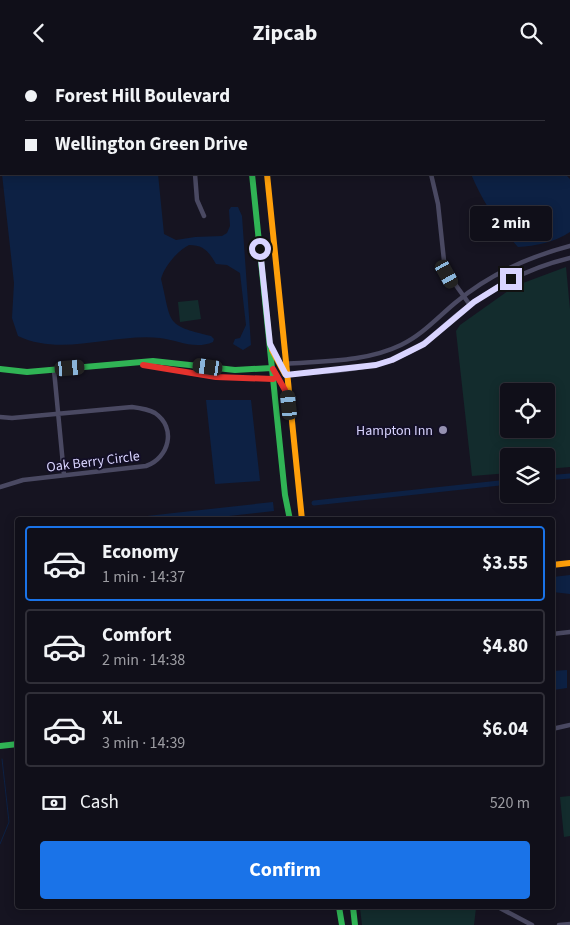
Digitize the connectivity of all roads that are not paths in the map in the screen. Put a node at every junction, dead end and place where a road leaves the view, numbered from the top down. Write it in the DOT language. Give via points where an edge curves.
graph roads {
  1 [pos="195,175"];
  2 [pos="252,175"];
  3 [pos="267,175"];
  4 [pos="430,175"];
  5 [pos="204,216"];
  6 [pos="570,247"];
  7 [pos="570,257"];
  8 [pos="463,297"];
  9 [pos="470,305"];
  10 [pos="426,328"];
  11 [pos="433,336"];
  12 [pos="270,344"];
  13 [pos="137,363"];
  14 [pos="285,364"];
  15 [pos="272,368"];
  16 [pos="0,369"];
  17 [pos="54,369"];
  18 [pos="286,375"];
  19 [pos="273,379"];
  20 [pos="289,405"];
  21 [pos="59,414"];
  22 [pos="0,417"];
  23 [pos="64,475"];
  24 [pos="0,487"];
  25 [pos="290,517"];
  26 [pos="302,517"];
  27 [pos="570,563"];
  28 [pos="555,565"];
  29 [pos="570,633"];
  30 [pos="555,634"];
  31 [pos="570,725"];
  32 [pos="555,728"];
  33 [pos="15,744"];
  34 [pos="0,746"];
  35 [pos="340,909"];
  36 [pos="353,909"];
  37 [pos="502,909"];
  38 [pos="570,924"];
  39 [pos="342,925"];
  40 [pos="355,925"];
  41 [pos="532,925"];
  42 [pos="559,925"];
  1 -- 5 [label="street" via="197,200"];
  2 -- 12 [label="main road"];
  3 -- 14 [label="main road"];
  4 -- 8 [label="street" via="438,204 445,270"];
  6 -- 8 [label="street" via="520,263"];
  7 -- 9 [label="street" via="527,272"];
  8 -- 9 [label="street"];
  8 -- 10 [label="street"];
  9 -- 11 [label="street"];
  10 -- 11 [label="street"];
  10 -- 14 [label="street" via="400,346 371,356"];
  11 -- 18 [label="street" via="409,352 376,365"];
  12 -- 15 [label="main road"];
  12 -- 18 [label="main road"];
  13 -- 15 [label="main road" via="153,361 236,370"];
  13 -- 17 [label="main road"];
  13 -- 19 [label="main road" via="216,377"];
  14 -- 18 [label="main road"];
  15 -- 19 [label="main road"];
  15 -- 20 [label="main road" via="281,380"];
  16 -- 17 [label="main road"];
  17 -- 21 [label="street"];
  18 -- 20 [label="main road"];
  19 -- 25 [label="main road"];
  20 -- 26 [label="main road"];
  21 -- 22 [label="street, Oak Berry Circle"];
  21 -- 23 [label="street"];
  21 -- 23 [label="street, Oak Berry Circle" via="132,407 145,409 161,418 168,433 165,452 152,464"];
  23 -- 24 [label="street, Oak Berry Circle"];
  27 -- 28 [label="main road"];
  29 -- 30 [label="street"];
  31 -- 32 [label="street"];
  33 -- 34 [label="main road"];
  35 -- 39 [label="main road"];
  36 -- 40 [label="main road"];
  37 -- 41 [label="street"];
  38 -- 42 [label="street"];
}
